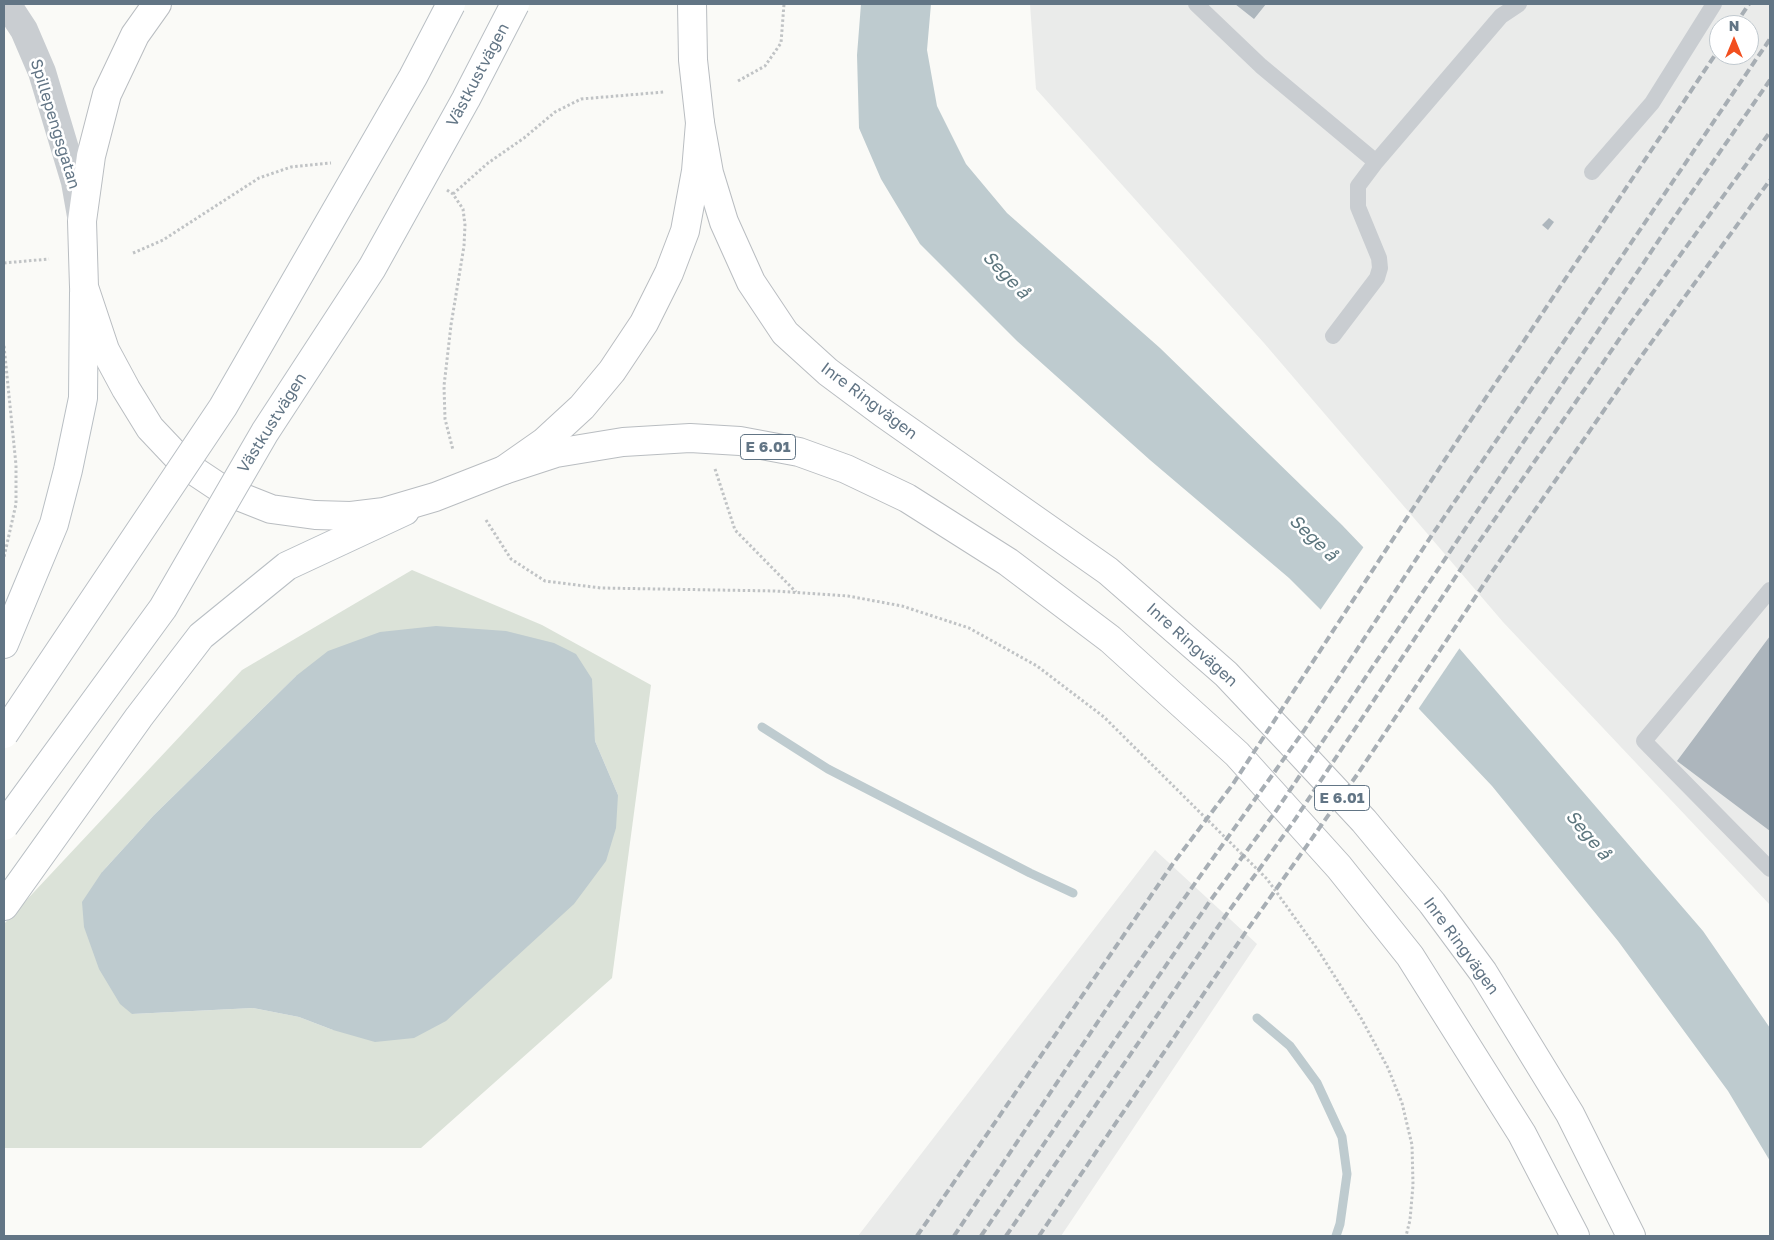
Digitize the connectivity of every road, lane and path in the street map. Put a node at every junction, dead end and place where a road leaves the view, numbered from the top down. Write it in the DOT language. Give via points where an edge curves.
graph roads {
  1 [pos="7,4"];
  2 [pos="157,4"];
  3 [pos="451,4"];
  4 [pos="515,4"];
  5 [pos="672,4"];
  6 [pos="692,4"];
  7 [pos="784,4"];
  8 [pos="1196,4"];
  9 [pos="1519,4"];
  10 [pos="1714,4"];
  11 [pos="693,60"];
  12 [pos="738,81"];
  13 [pos="664,92"];
  14 [pos="700,123"];
  15 [pos="1376,162"];
  16 [pos="334,163"];
  17 [pos="1592,172"];
  18 [pos="82,221"];
  19 [pos="133,253"];
  20 [pos="49,259"];
  21 [pos="4,263"];
  22 [pos="84,286"];
  23 [pos="1333,336"];
  24 [pos="4,346"];
  25 [pos="690,438"];
  26 [pos="453,450"];
  27 [pos="504,470"];
  28 [pos="435,497"];
  29 [pos="486,520"];
  30 [pos="4,557"];
  31 [pos="1770,590"];
  32 [pos="796,593"];
  33 [pos="4,644"];
  34 [pos="4,734"];
  35 [pos="4,826"];
  36 [pos="1770,869"];
  37 [pos="4,906"];
  38 [pos="1406,1236"];
  39 [pos="1576,1236"];
  40 [pos="1631,1236"];
  1 -- 18 [label="street, Spillepengsgatan" via="24,30 42,72 75,182"];
  2 -- 18 [label="main road" via="135,35 107,94 91,156"];
  3 -- 34 [label="main road, bridge" via="413,77 223,407"];
  4 -- 35 [label="main road, Västkustvägen, bridge" via="372,268 264,432 163,608"];
  5 -- 11 [label="main road"];
  6 -- 11 [label="main road"];
  7 -- 12 [label="path" via="781,43 765,66"];
  8 -- 15 [label="lane" via="1261,66"];
  9 -- 15 [label="lane" via="1501,16"];
  10 -- 17 [label="lane" via="1652,103"];
  11 -- 14 [label="main road"];
  13 -- 26 [label="path" via="581,99 555,112 453,194 463,209 465,225 444,386 444,419"];
  14 -- 27 [label="main road" via="696,171 685,231 644,323 612,372 582,407 544,442"];
  14 -- 40 [label="main road, Inre Ringvägen / E 6.01" via="709,173 724,222 751,282 785,333 828,372 867,401 1108,571 1226,674 1364,822 1432,903 1483,972 1570,1114"];
  15 -- 23 [label="lane" via="1358,186 1356,196 1380,268 1377,278"];
  16 -- 19 [label="path" via="290,167 259,178 163,240"];
  18 -- 22 [label="main road"];
  20 -- 21 [label="path"];
  22 -- 28 [label="main road" via="105,350 150,428 184,464 223,490 271,509 315,515 351,516 384,512"];
  22 -- 33 [label="main road" via="83,398 68,470 54,524"];
  24 -- 30 [label="path" via="16,465 16,504"];
  25 -- 27 [label="main road, E 6.01" via="623,442 556,453"];
  25 -- 32 [label="path" via="717,471 734,530"];
  25 -- 39 [label="main road, E 6.01" via="740,441 799,452 846,469 899,494 1008,562 1110,639 1237,754 1339,867 1410,956 1522,1134"];
  27 -- 28 [label="main road"];
  28 -- 37 [label="main road" via="287,566 201,636"];
  29 -- 32 [label="path" via="511,559 546,581 601,588"];
  31 -- 36 [label="lane" via="1644,741"];
  32 -- 38 [label="path" via="848,596 902,606 969,628 1038,666 1104,717 1268,879 1361,1018 1388,1068 1402,1103 1412,1145 1413,1185"];
}
